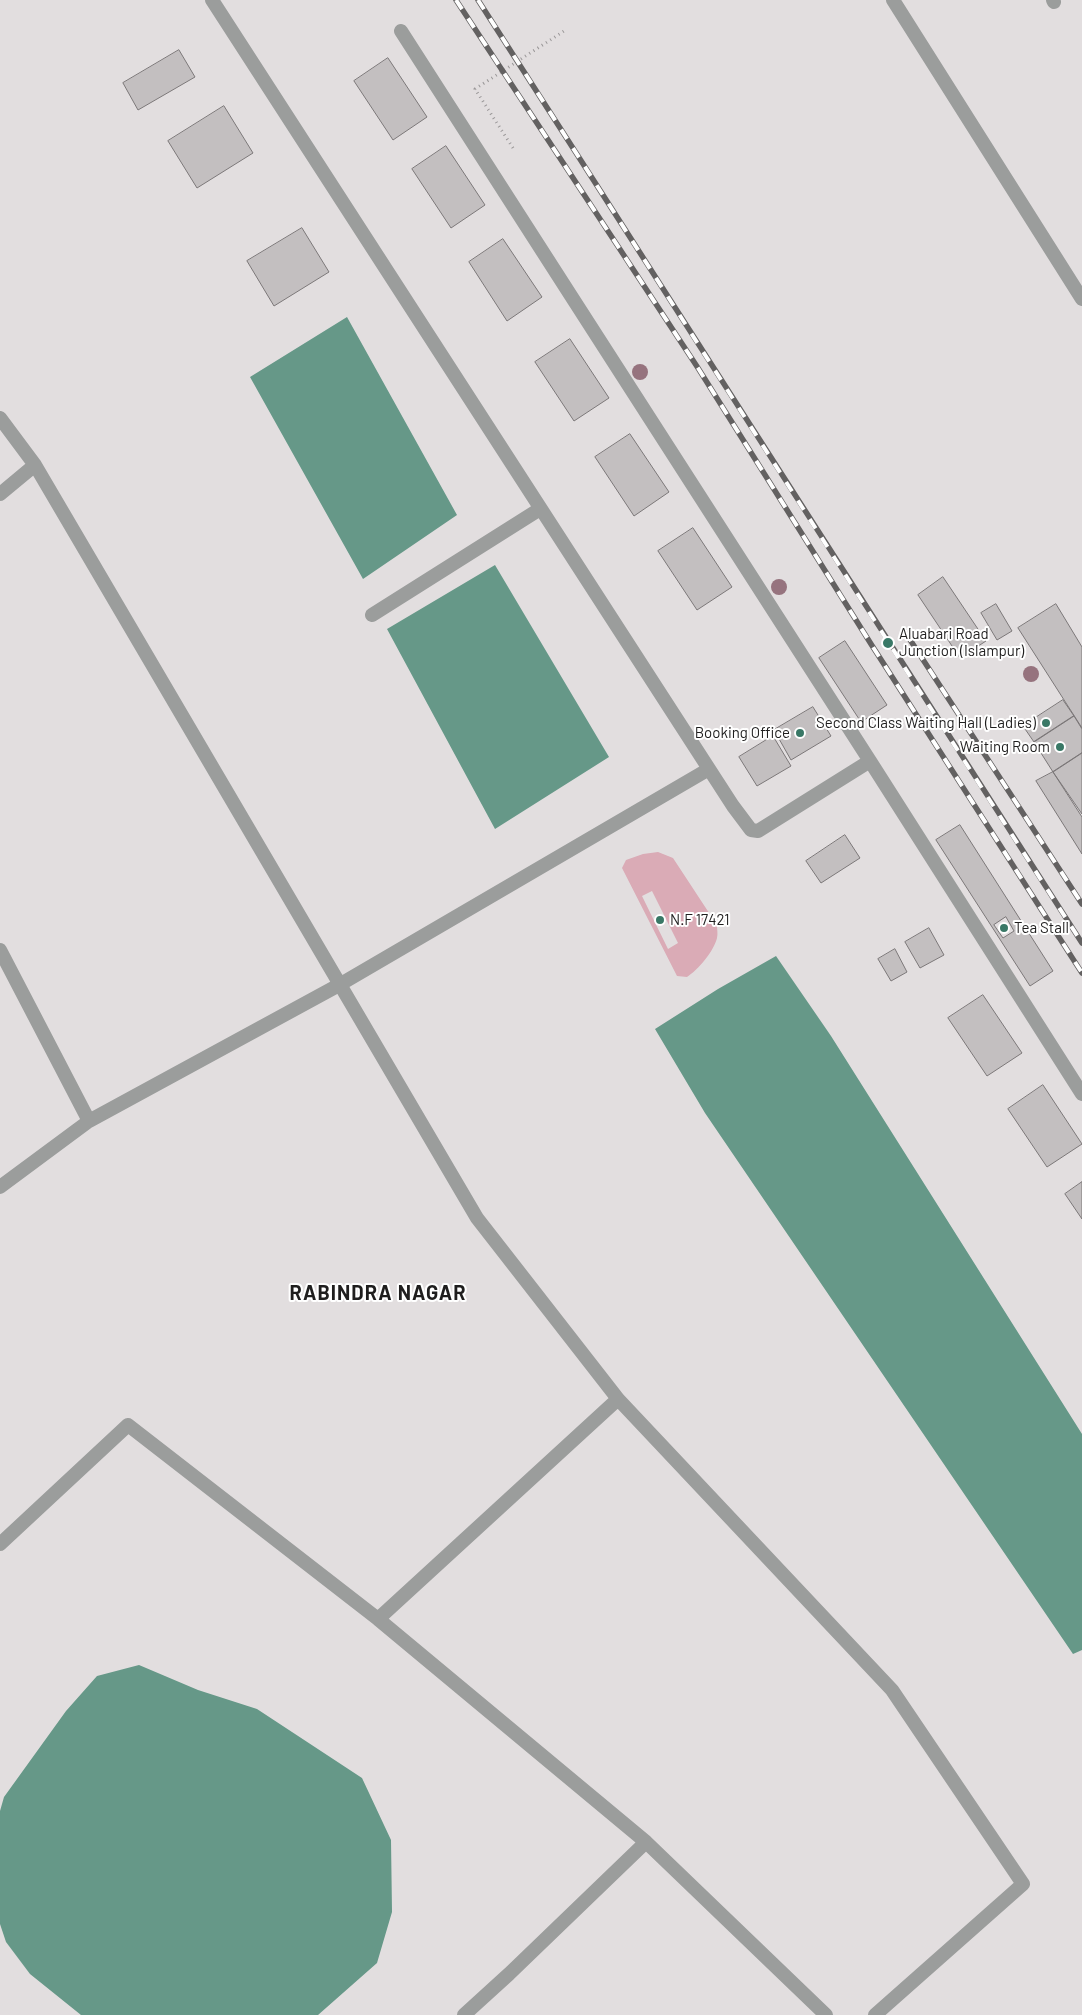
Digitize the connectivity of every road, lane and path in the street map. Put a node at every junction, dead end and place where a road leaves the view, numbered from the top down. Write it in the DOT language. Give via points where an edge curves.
graph roads {
  1 [pos="212,0"];
  2 [pos="893,0"];
  3 [pos="401,31"];
  4 [pos="566,34"];
  5 [pos="512,148"];
  6 [pos="1082,299"];
  7 [pos="0,418"];
  8 [pos="35,465"];
  9 [pos="0,494"];
  10 [pos="540,509"];
  11 [pos="372,615"];
  12 [pos="870,761"];
  13 [pos="709,769"];
  14 [pos="0,950"];
  15 [pos="339,985"];
  16 [pos="1082,1094"];
  17 [pos="89,1121"];
  18 [pos="0,1188"];
  19 [pos="618,1399"];
  20 [pos="0,1544"];
  21 [pos="378,1620"];
  22 [pos="646,1842"];
  23 [pos="464,2015"];
  24 [pos="826,2015"];
  25 [pos="874,2015"];
  1 -- 10 [label="street"];
  2 -- 6 [label="street"];
  3 -- 12 [label="street"];
  4 -- 5 [label="path" via="564,31 475,89"];
  7 -- 8 [label="street"];
  8 -- 9 [label="street"];
  8 -- 15 [label="street"];
  10 -- 11 [label="street"];
  10 -- 13 [label="street"];
  12 -- 13 [label="street" via="758,831 747,826"];
  12 -- 16 [label="street"];
  13 -- 15 [label="street"];
  14 -- 17 [label="street"];
  15 -- 17 [label="street"];
  15 -- 19 [label="street" via="477,1218"];
  17 -- 18 [label="street"];
  19 -- 21 [label="street"];
  19 -- 25 [label="street" via="892,1690 1024,1884"];
  20 -- 21 [label="street" via="128,1425"];
  21 -- 22 [label="street"];
  22 -- 23 [label="street"];
  22 -- 24 [label="street"];
}
